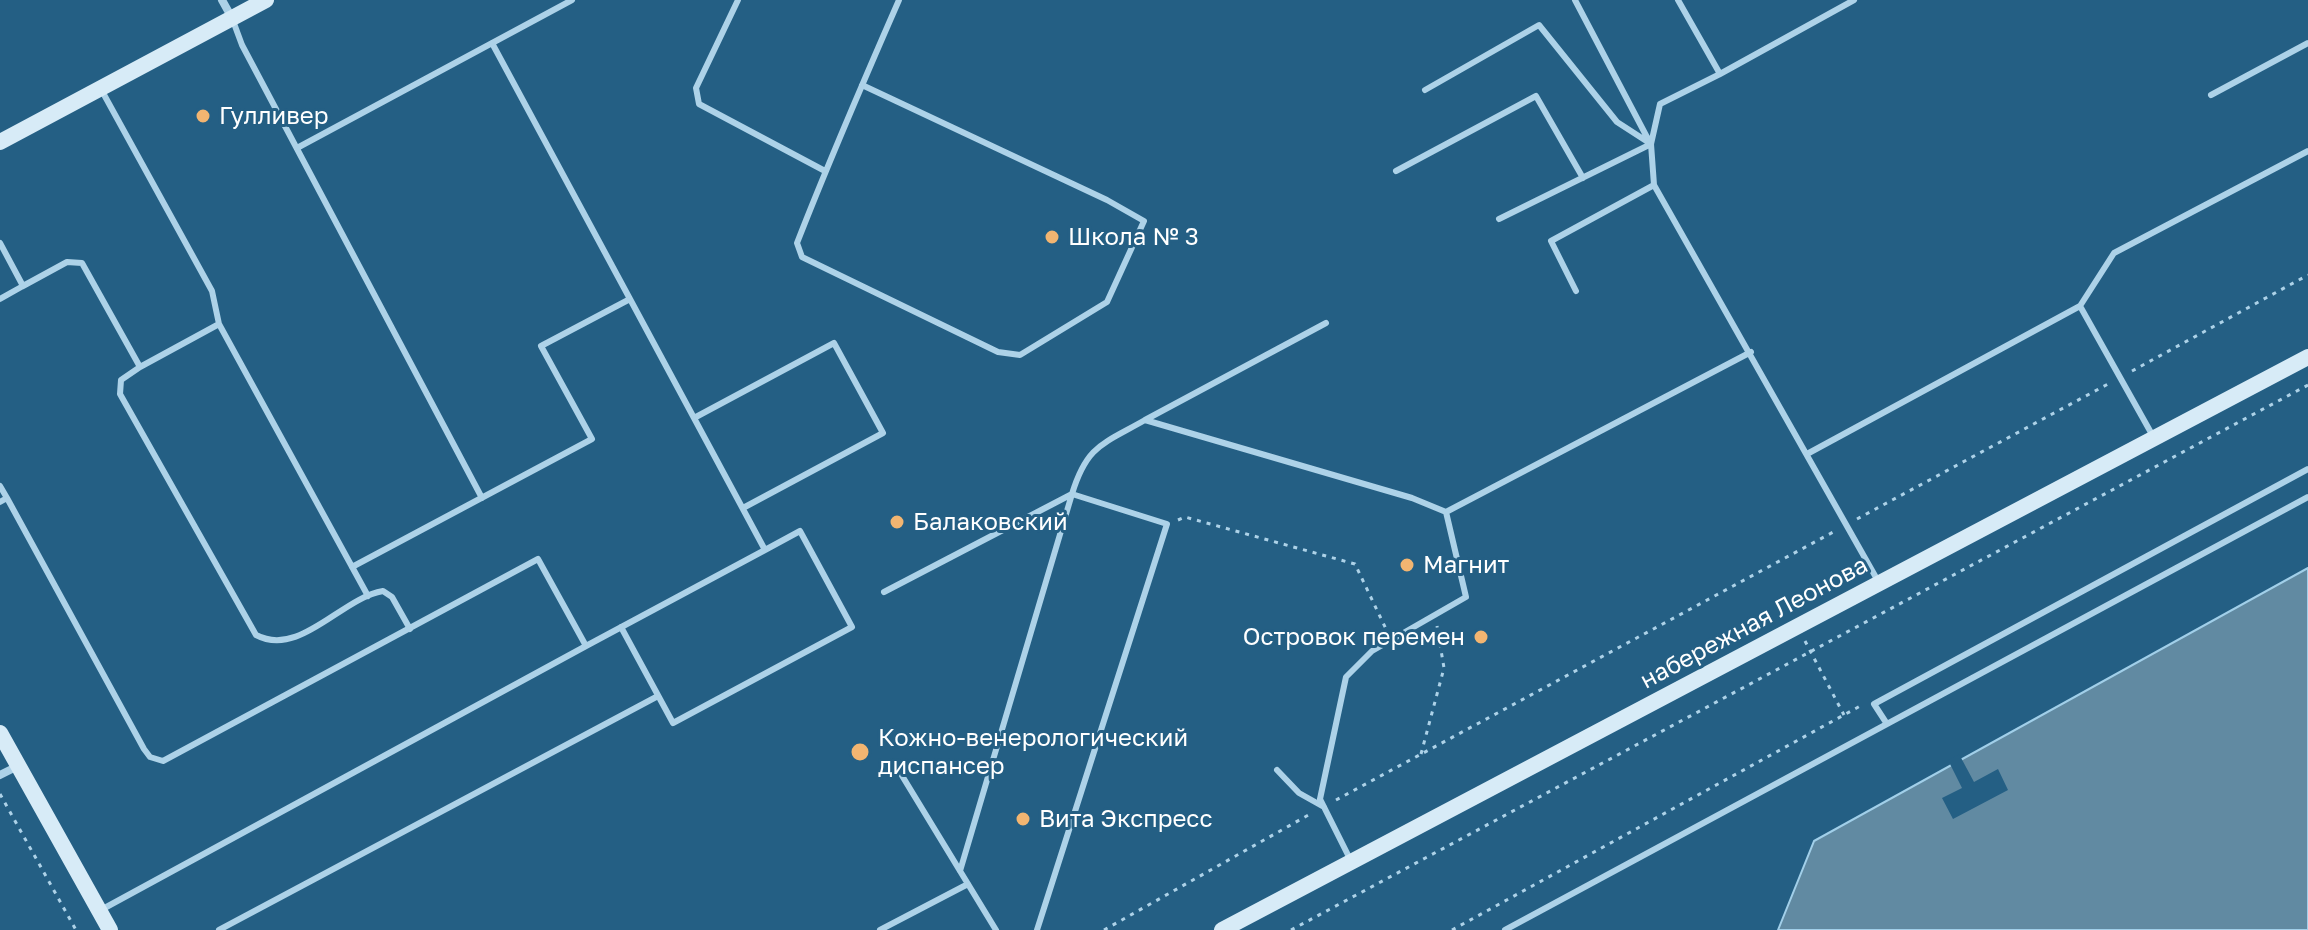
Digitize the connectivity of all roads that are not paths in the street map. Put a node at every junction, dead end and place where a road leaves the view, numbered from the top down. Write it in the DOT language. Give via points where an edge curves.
graph roads {
  1 [pos="222,0"];
  2 [pos="266,0"];
  3 [pos="572,0"];
  4 [pos="738,0"];
  5 [pos="899,0"];
  6 [pos="1575,0"];
  7 [pos="1678,0"];
  8 [pos="1854,0"];
  9 [pos="232,18"];
  10 [pos="492,43"];
  11 [pos="2308,43"];
  12 [pos="1720,74"];
  13 [pos="862,85"];
  14 [pos="100,88"];
  15 [pos="1425,90"];
  16 [pos="2211,95"];
  17 [pos="0,142"];
  18 [pos="1651,144"];
  19 [pos="297,148"];
  20 [pos="2308,151"];
  21 [pos="825,171"];
  22 [pos="1396,171"];
  23 [pos="1583,178"];
  24 [pos="1654,185"];
  25 [pos="1499,219"];
  26 [pos="0,243"];
  27 [pos="23,286"];
  28 [pos="1576,291"];
  29 [pos="0,299"];
  30 [pos="630,299"];
  31 [pos="2080,306"];
  32 [pos="1326,323"];
  33 [pos="219,324"];
  34 [pos="1751,352"];
  35 [pos="2308,357"];
  36 [pos="140,367"];
  37 [pos="694,418"];
  38 [pos="1145,420"];
  39 [pos="2154,438"];
  40 [pos="1807,454"];
  41 [pos="2308,469"];
  42 [pos="0,486"];
  43 [pos="1072,494"];
  44 [pos="2308,497"];
  45 [pos="482,498"];
  46 [pos="3,500"];
  47 [pos="743,508"];
  48 [pos="1446,512"];
  49 [pos="765,550"];
  50 [pos="352,567"];
  51 [pos="1880,584"];
  52 [pos="884,592"];
  53 [pos="368,596"];
  54 [pos="621,627"];
  55 [pos="410,629"];
  56 [pos="586,646"];
  57 [pos="658,696"];
  58 [pos="1887,724"];
  59 [pos="0,733"];
  60 [pos="18,766"];
  61 [pos="1277,770"];
  62 [pos="901,774"];
  63 [pos="0,775"];
  64 [pos="1324,807"];
  65 [pos="1352,863"];
  66 [pos="960,871"];
  67 [pos="968,884"];
  68 [pos="99,911"];
  69 [pos="110,930"];
  70 [pos="219,930"];
  71 [pos="880,930"];
  72 [pos="996,930"];
  73 [pos="1037,930"];
  74 [pos="1222,930"];
  75 [pos="1505,930"];
  1 -- 9 [label="street"];
  2 -- 9 [label="main road"];
  3 -- 10 [label="lane"];
  4 -- 21 [label="lane" via="696,88 699,104"];
  5 -- 13 [label="lane"];
  6 -- 18 [label="lane"];
  7 -- 12 [label="lane"];
  8 -- 12 [label="lane"];
  9 -- 14 [label="main road"];
  9 -- 19 [label="lane"];
  10 -- 19 [label="lane"];
  10 -- 30 [label="lane"];
  11 -- 16 [label="lane"];
  12 -- 18 [label="lane" via="1660,104"];
  13 -- 21 [label="lane"];
  13 -- 21 [label="lane" via="1144,221 1107,302 1020,355 998,352 802,257 797,243"];
  14 -- 17 [label="main road"];
  14 -- 33 [label="lane" via="212,291"];
  15 -- 18 [label="lane" via="1539,25 1617,122"];
  18 -- 23 [label="lane"];
  18 -- 24 [label="lane"];
  19 -- 45 [label="lane"];
  20 -- 31 [label="lane" via="2114,253"];
  22 -- 23 [label="lane" via="1536,96"];
  23 -- 25 [label="lane"];
  24 -- 28 [label="lane" via="1551,241"];
  24 -- 34 [label="lane"];
  26 -- 27 [label="lane"];
  27 -- 29 [label="lane"];
  27 -- 36 [label="lane" via="67,262 82,263"];
  30 -- 37 [label="lane"];
  30 -- 45 [label="lane" via="541,346 592,439"];
  31 -- 39 [label="lane"];
  31 -- 40 [label="lane"];
  32 -- 38 [label="lane"];
  33 -- 36 [label="lane"];
  33 -- 50 [label="lane"];
  34 -- 40 [label="lane"];
  34 -- 48 [label="lane"];
  35 -- 39 [label="main road, набережная Леонова"];
  36 -- 53 [label="lane" via="121,380 120,394 256,635 267,641 292,638"];
  37 -- 47 [label="lane"];
  37 -- 47 [label="lane" via="834,343 855,381 883,433"];
  38 -- 43 [label="lane" via="1091,451"];
  38 -- 48 [label="lane"];
  39 -- 51 [label="main road, набережная Леонова"];
  40 -- 51 [label="lane"];
  41 -- 58 [label="lane" via="1874,704"];
  42 -- 46 [label="lane"];
  43 -- 52 [label="lane"];
  43 -- 66 [label="lane"];
  43 -- 73 [label="lane" via="1167,524"];
  44 -- 58 [label="lane"];
  45 -- 50 [label="lane"];
  46 -- 55 [label="lane" via="150,757 163,761"];
  47 -- 49 [label="lane"];
  48 -- 64 [label="lane" via="1466,597 1372,651 1346,677 1320,799"];
  49 -- 54 [label="lane"];
  49 -- 57 [label="lane" via="800,531 852,627 673,723"];
  50 -- 53 [label="lane"];
  51 -- 65 [label="main road, набережная Леонова"];
  53 -- 55 [label="lane" via="389,593"];
  54 -- 56 [label="lane"];
  54 -- 57 [label="lane"];
  55 -- 56 [label="lane" via="538,559"];
  56 -- 68 [label="lane"];
  57 -- 70 [label="lane"];
  58 -- 75 [label="lane"];
  59 -- 60 [label="main road"];
  60 -- 63 [label="street"];
  60 -- 68 [label="main road"];
  61 -- 64 [label="lane" via="1299,793"];
  62 -- 66 [label="lane"];
  64 -- 65 [label="lane"];
  65 -- 74 [label="main road, набережная Леонова"];
  66 -- 67 [label="lane"];
  67 -- 71 [label="lane"];
  67 -- 72 [label="lane"];
  68 -- 69 [label="main road"];
}
